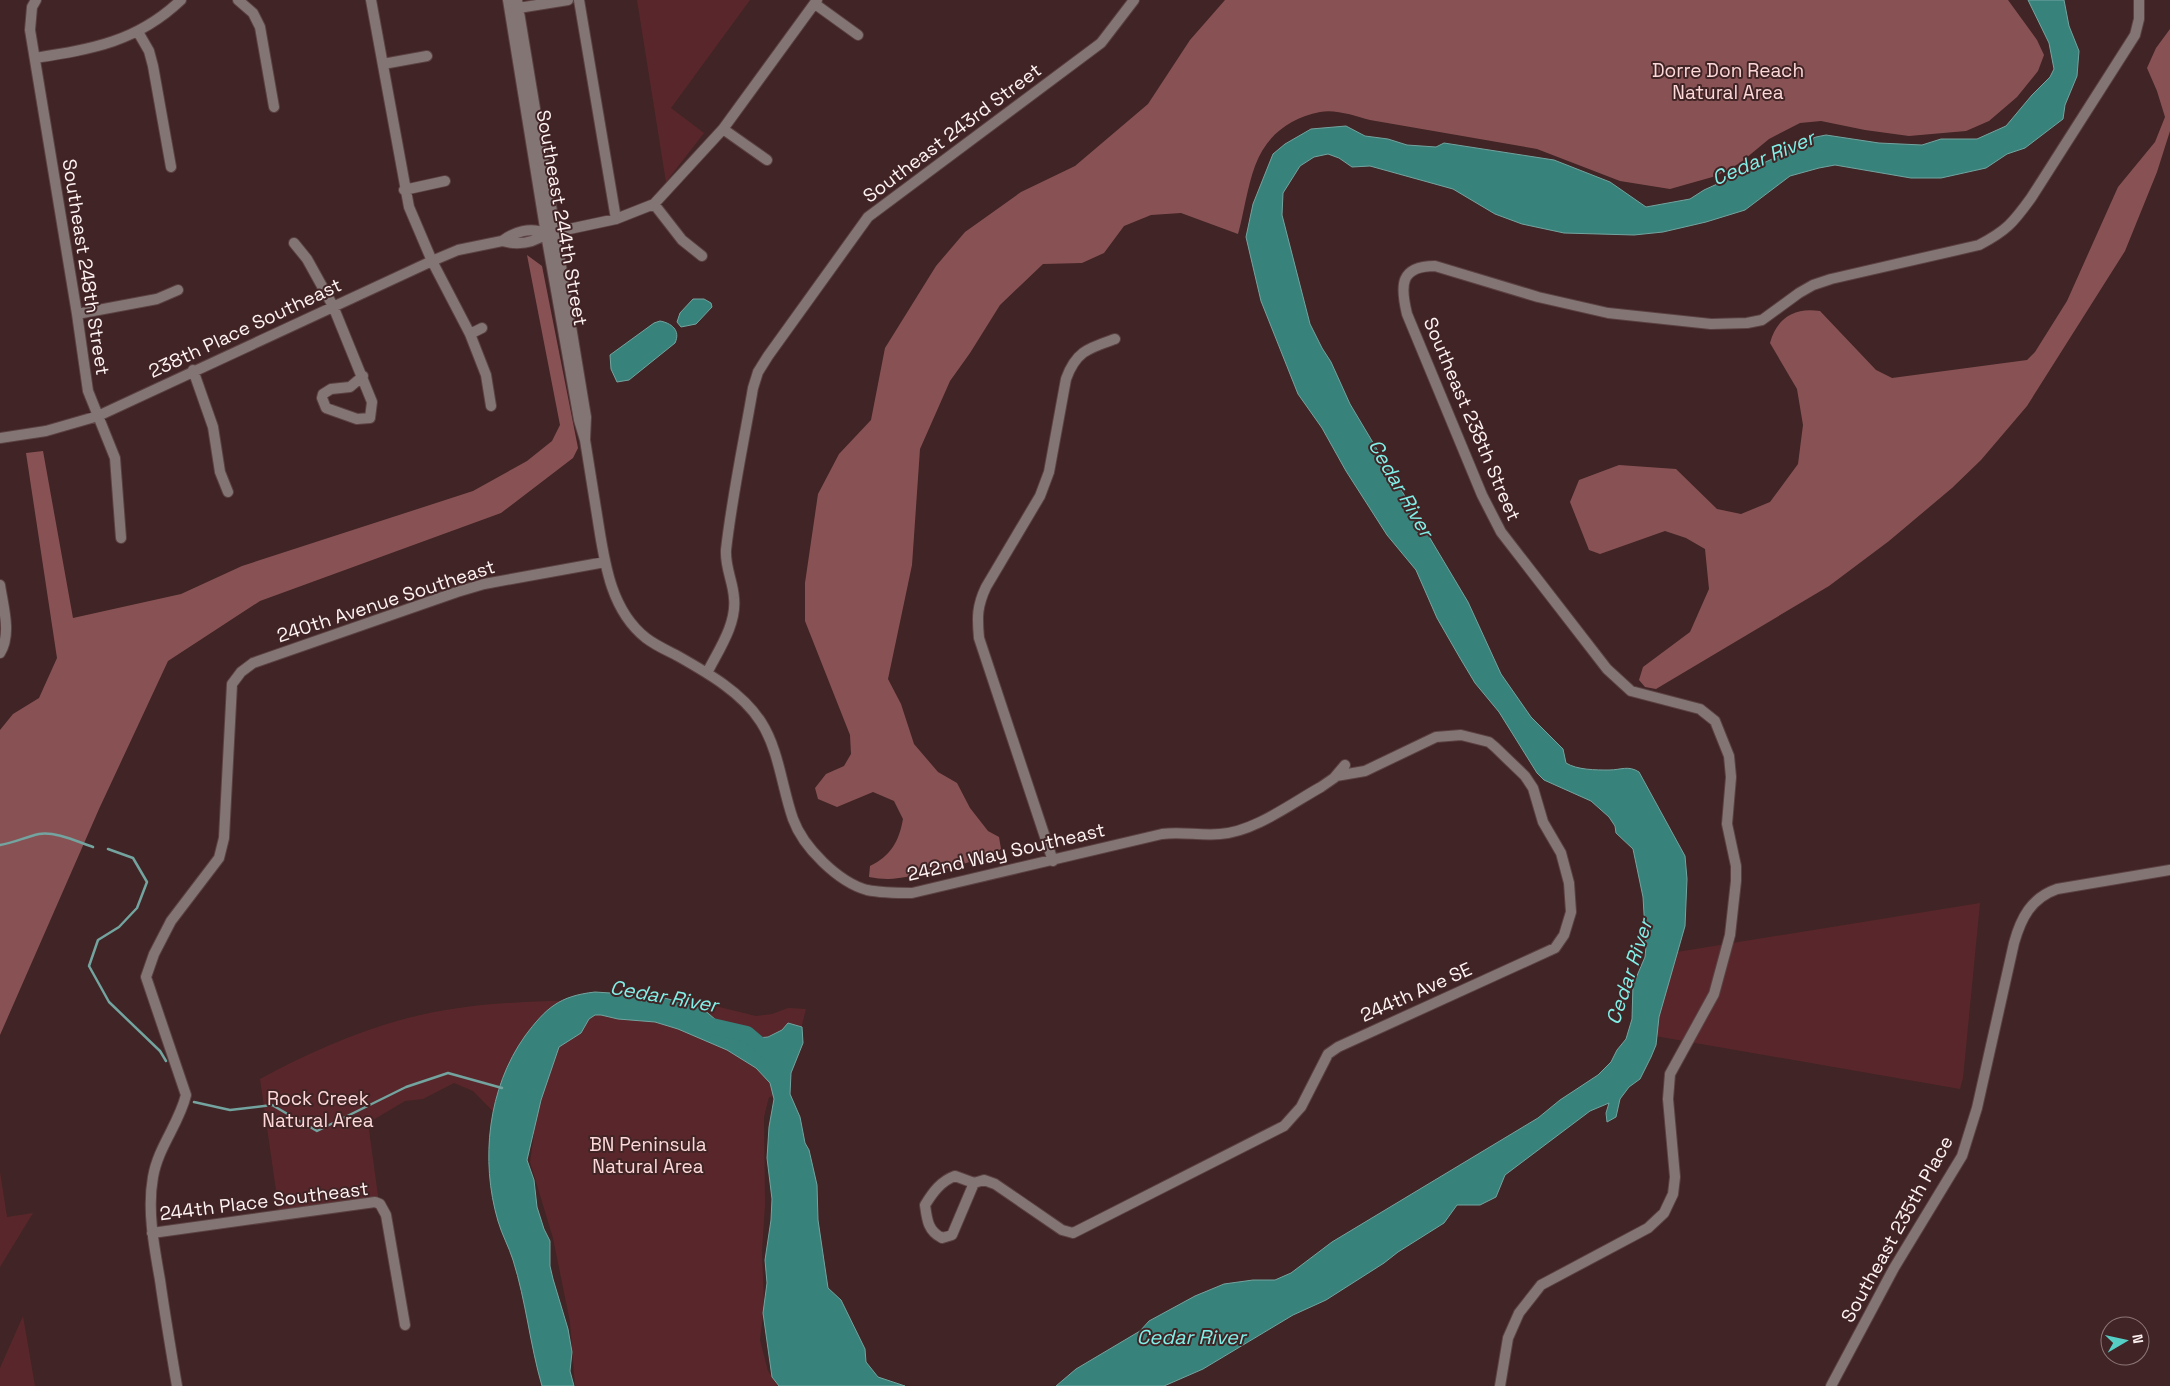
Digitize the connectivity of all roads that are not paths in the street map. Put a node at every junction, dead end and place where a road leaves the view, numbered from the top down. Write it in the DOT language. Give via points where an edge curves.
graph roads {
  1 [pos="36,0"];
  2 [pos="181,0"];
  3 [pos="238,0"];
  4 [pos="371,0"];
  5 [pos="568,0"];
  6 [pos="579,0"];
  7 [pos="1134,0"];
  8 [pos="2139,0"];
  9 [pos="816,2"];
  10 [pos="513,4"];
  11 [pos="138,32"];
  12 [pos="858,35"];
  13 [pos="427,56"];
  14 [pos="35,58"];
  15 [pos="383,64"];
  16 [pos="274,108"];
  17 [pos="723,129"];
  18 [pos="767,160"];
  19 [pos="171,167"];
  20 [pos="445,181"];
  21 [pos="404,190"];
  22 [pos="654,204"];
  23 [pos="616,219"];
  24 [pos="550,233"];
  25 [pos="294,243"];
  26 [pos="702,256"];
  27 [pos="432,260"];
  28 [pos="178,290"];
  29 [pos="333,306"];
  30 [pos="77,314"];
  31 [pos="482,328"];
  32 [pos="470,334"];
  33 [pos="1115,339"];
  34 [pos="193,370"];
  35 [pos="363,376"];
  36 [pos="491,406"];
  37 [pos="98,416"];
  38 [pos="0,438"];
  39 [pos="228,492"];
  40 [pos="121,538"];
  41 [pos="605,562"];
  42 [pos="0,586"];
  43 [pos="638,630"];
  44 [pos="2,650"];
  45 [pos="707,673"];
  46 [pos="1344,765"];
  47 [pos="1336,776"];
  48 [pos="1053,861"];
  49 [pos="2170,870"];
  50 [pos="974,1183"];
  51 [pos="152,1233"];
  52 [pos="405,1325"];
  53 [pos="176,1386"];
  54 [pos="1500,1386"];
  55 [pos="1831,1386"];
  1 -- 14 [label="street, Southeast 248th Street" via="30,17"];
  2 -- 11 [label="street"];
  3 -- 16 [label="street" via="253,13 260,27"];
  4 -- 15 [label="street"];
  5 -- 10 [label="street"];
  6 -- 23 [label="street"];
  7 -- 45 [label="street, Southeast 243rd Street" via="1101,43 868,217 768,356 753,388 729,532 726,568 734,599 732,616"];
  8 -- 54 [label="street, Southeast 238th Street" via="2135,35 2031,198 2014,221 1979,245 1831,279 1799,293 1767,318 1731,324 1608,312 1538,297 1435,266 1422,266 1405,279 1402,295 1408,314 1482,495 1501,532 1607,669 1631,691 1700,709 1715,721 1729,756 1731,777 1727,824 1736,881 1730,935 1714,994 1670,1074 1668,1099 1675,1177 1673,1194 1664,1213 1648,1228 1541,1285 1519,1313 1508,1338"];
  9 -- 12 [label="street"];
  9 -- 17 [label="street"];
  10 -- 24 [label="street, Southeast 244th Street"];
  11 -- 14 [label="street" via="91,49"];
  11 -- 19 [label="street" via="153,66"];
  13 -- 15 [label="street"];
  14 -- 30 [label="street, Southeast 248th Street"];
  15 -- 21 [label="street"];
  17 -- 18 [label="street"];
  17 -- 22 [label="street"];
  20 -- 21 [label="street"];
  21 -- 27 [label="street" via="408,207"];
  22 -- 23 [label="street, 238th Place Southeast"];
  22 -- 26 [label="street" via="682,240"];
  23 -- 24 [label="street, 238th Place Southeast"];
  24 -- 27 [label="street, 238th Place Southeast" via="536,229 511,234 502,241 458,250"];
  24 -- 41 [label="street, Southeast 244th Street"];
  25 -- 29 [label="street" via="307,259"];
  27 -- 29 [label="street, 238th Place Southeast"];
  27 -- 32 [label="street"];
  28 -- 30 [label="street" via="157,299"];
  29 -- 34 [label="street, 238th Place Southeast"];
  29 -- 35 [label="street"];
  30 -- 37 [label="street, Southeast 248th Street" via="88,391"];
  31 -- 32 [label="street"];
  32 -- 36 [label="street" via="486,375"];
  33 -- 48 [label="street" via="1086,349 1070,365 1049,472 1040,496 979,603 979,638"];
  34 -- 37 [label="street, 238th Place Southeast"];
  34 -- 39 [label="street" via="213,428 220,472"];
  35 -- 35 [label="street" via="372,402 370,418 357,419 326,408 323,394 332,389 350,387"];
  37 -- 38 [label="street, 238th Place Southeast" via="46,431"];
  37 -- 40 [label="street, Southeast 248th Street" via="115,458"];
  41 -- 43 [label="street, Southeast 244th Street" via="619,603"];
  41 -- 51 [label="street, 240th Avenue Southeast" via="484,584 252,663 232,684 224,838 218,858 171,921 146,977 186,1095 182,1110 160,1152 153,1176"];
  42 -- 44 [label="street" via="6,631"];
  43 -- 45 [label="street, 242nd Way Southeast" via="647,639"];
  45 -- 48 [label="street, 242nd Way Southeast" via="747,704 761,722 770,739 799,832 812,851 845,878 866,889 912,894"];
  46 -- 47 [label="street, 242nd Way Southeast"];
  47 -- 48 [label="street, 242nd Way Southeast" via="1237,832 1162,834"];
  47 -- 50 [label="street, 244th Ave SE" via="1365,771 1436,737 1461,735 1489,742 1525,776 1533,788 1543,822 1561,853 1569,883 1571,912 1564,935 1554,948 1338,1047 1328,1054 1301,1107 1284,1126 1073,1233 1062,1230 995,1184 984,1180"];
  49 -- 55 [label="street, Southeast 235th Place" via="2056,889 2044,894 2027,911 2014,943 1977,1108 1962,1156 1894,1268"];
  50 -- 50 [label="street, 244th Ave SE" via="952,1235 942,1238 934,1234 929,1228 925,1205 931,1195 946,1179 955,1176"];
  51 -- 52 [label="street, 244th Place Southeast" via="369,1202 380,1204 386,1216"];
  51 -- 53 [label="street"];
}
